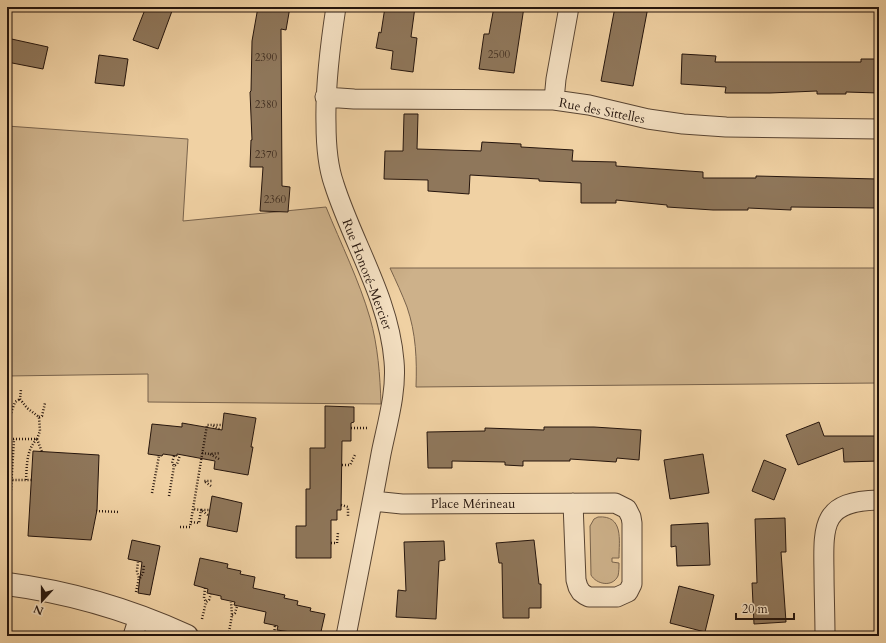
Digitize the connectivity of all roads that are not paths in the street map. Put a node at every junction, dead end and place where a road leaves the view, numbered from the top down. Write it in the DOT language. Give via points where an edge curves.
graph roads {
  1 [pos="336,7"];
  2 [pos="569,7"];
  3 [pos="325,97"];
  4 [pos="554,100"];
  5 [pos="879,129"];
  6 [pos="879,500"];
  7 [pos="373,501"];
  8 [pos="573,503"];
  9 [pos="7,584"];
  10 [pos="136,626"];
  11 [pos="187,636"];
  12 [pos="346,636"];
  13 [pos="825,636"];
  1 -- 3 [label="street, Rue Honoré-Mercier"];
  2 -- 4 [label="street"];
  3 -- 4 [label="street, Rue des Sittelles"];
  3 -- 7 [label="street, Rue Honoré-Mercier" via="327,151 333,183 382,306 393,350 395,381"];
  4 -- 5 [label="street, Rue des Sittelles" via="683,124"];
  6 -- 13 [label="street" via="848,504 835,513 826,527"];
  7 -- 8 [label="street, Place Mérineau" via="402,504"];
  7 -- 12 [label="street, Rue Honoré-Mercier"];
  8 -- 8 [label="street, Place Mérineau" via="578,587 589,597 608,598 623,595 630,589 632,578 632,523 629,512 624,506 615,503"];
  9 -- 10 [label="street" via="66,594"];
  10 -- 11 [label="street"];
}
